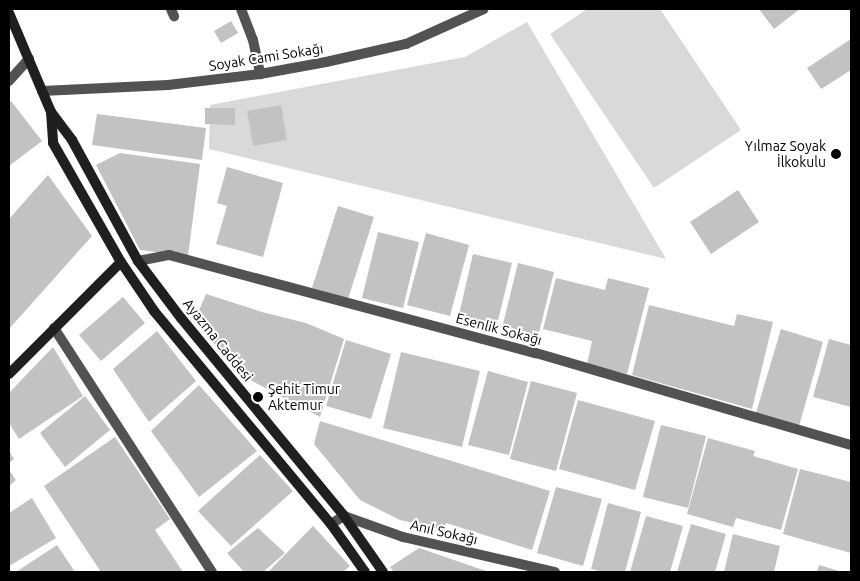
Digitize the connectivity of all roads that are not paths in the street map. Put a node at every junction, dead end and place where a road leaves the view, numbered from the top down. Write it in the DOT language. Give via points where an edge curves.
graph roads {
  1 [pos="241,9"];
  2 [pos="479,10"];
  3 [pos="9,14"];
  4 [pos="29,59"];
  5 [pos="260,74"];
  6 [pos="9,81"];
  7 [pos="42,91"];
  8 [pos="51,112"];
  9 [pos="121,262"];
  10 [pos="138,262"];
  11 [pos="54,328"];
  12 [pos="9,374"];
  13 [pos="851,444"];
  14 [pos="344,516"];
  15 [pos="331,524"];
  16 [pos="212,572"];
  17 [pos="365,572"];
  18 [pos="383,572"];
  19 [pos="555,572"];
  1 -- 5 [label="street" via="253,40"];
  2 -- 5 [label="street, Soyak Cami Sokağı" via="406,44"];
  3 -- 4 [label="street, Ayazma Caddesi"];
  4 -- 6 [label="street"];
  4 -- 7 [label="street, Ayazma Caddesi"];
  5 -- 7 [label="street, Soyak Cami Sokağı" via="168,85"];
  7 -- 8 [label="street, Ayazma Caddesi"];
  8 -- 9 [label="street, Ayazma Caddesi" via="53,143"];
  8 -- 10 [label="street, Ayazma Caddesi" via="72,140"];
  9 -- 10 [label="street"];
  9 -- 11 [label="street"];
  9 -- 15 [label="street, Ayazma Caddesi" via="154,311"];
  10 -- 13 [label="street, Esenlik Sokağı" via="169,255 536,353"];
  10 -- 14 [label="street, Ayazma Caddesi"];
  11 -- 12 [label="street"];
  11 -- 16 [label="street"];
  14 -- 15 [label="street"];
  14 -- 18 [label="street, Ayazma Caddesi"];
  14 -- 19 [label="street, Anıl Sokağı" via="403,537"];
  15 -- 17 [label="street, Ayazma Caddesi"];
}
